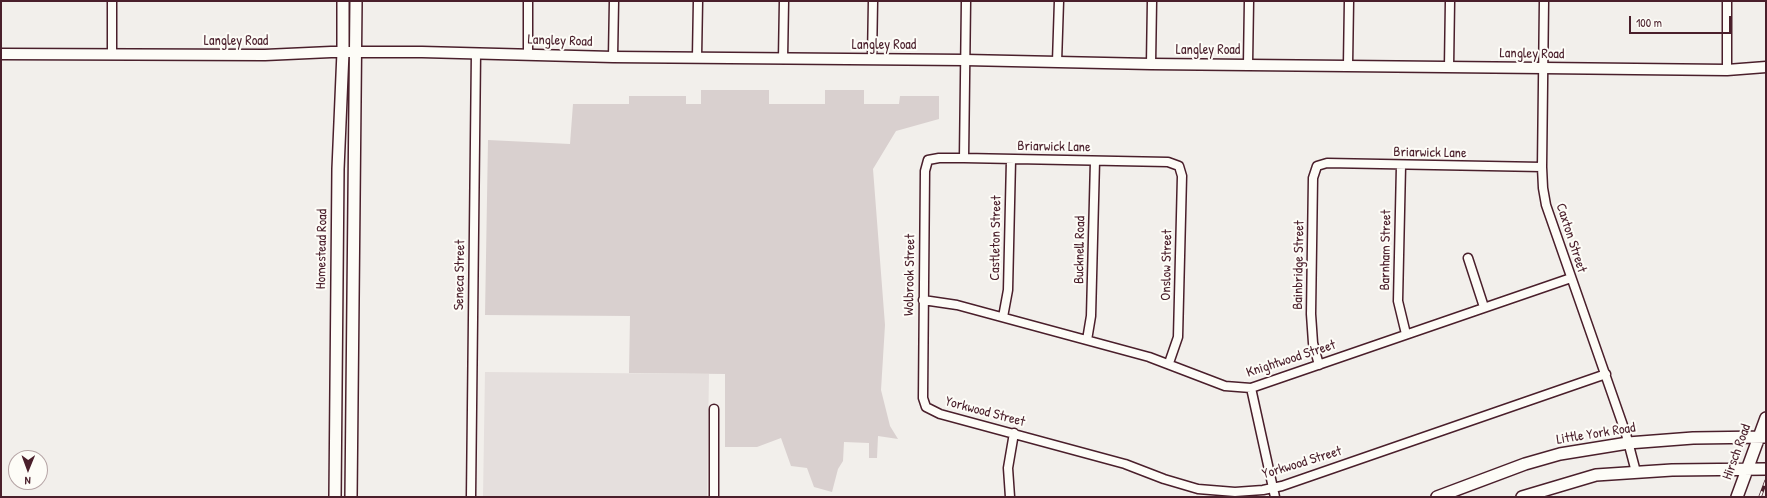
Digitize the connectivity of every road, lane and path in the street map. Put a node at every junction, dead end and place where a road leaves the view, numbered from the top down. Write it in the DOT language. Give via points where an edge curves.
graph roads {
  1 [pos="112,1"];
  2 [pos="343,1"];
  3 [pos="356,1"];
  4 [pos="528,1"];
  5 [pos="614,1"];
  6 [pos="698,1"];
  7 [pos="784,1"];
  8 [pos="873,1"];
  9 [pos="966,1"];
  10 [pos="1058,1"];
  11 [pos="1152,1"];
  12 [pos="1249,1"];
  13 [pos="1349,1"];
  14 [pos="1450,1"];
  15 [pos="1544,1"];
  16 [pos="1727,1"];
  17 [pos="343,52"];
  18 [pos="356,52"];
  19 [pos="476,53"];
  20 [pos="1,54"];
  21 [pos="112,54"];
  22 [pos="528,54"];
  23 [pos="613,57"];
  24 [pos="697,57"];
  25 [pos="783,59"];
  26 [pos="872,59"];
  27 [pos="965,60"];
  28 [pos="1058,62"];
  29 [pos="1151,64"];
  30 [pos="1248,64"];
  31 [pos="1348,65"];
  32 [pos="1449,67"];
  33 [pos="1766,67"];
  34 [pos="1543,68"];
  35 [pos="1727,70"];
  36 [pos="964,158"];
  37 [pos="928,160"];
  38 [pos="1011,160"];
  39 [pos="1095,160"];
  40 [pos="1179,166"];
  41 [pos="1317,166"];
  42 [pos="1401,166"];
  43 [pos="1542,167"];
  44 [pos="354,168"];
  45 [pos="338,169"];
  46 [pos="1468,258"];
  47 [pos="1571,278"];
  48 [pos="923,300"];
  49 [pos="1484,308"];
  50 [pos="1003,317"];
  51 [pos="1406,334"];
  52 [pos="1087,340"];
  53 [pos="1169,364"];
  54 [pos="1319,365"];
  55 [pos="1606,374"];
  56 [pos="1251,388"];
  57 [pos="923,390"];
  58 [pos="337,408"];
  59 [pos="351,408"];
  60 [pos="714,409"];
  61 [pos="1766,418"];
  62 [pos="1014,433"];
  63 [pos="1762,437"];
  64 [pos="1628,443"];
  65 [pos="1747,469"];
  66 [pos="1766,469"];
  67 [pos="1636,472"];
  68 [pos="1273,488"];
  69 [pos="335,497"];
  70 [pos="351,497"];
  71 [pos="471,497"];
  72 [pos="714,497"];
  73 [pos="1010,497"];
  74 [pos="1275,497"];
  75 [pos="1437,497"];
  76 [pos="1522,497"];
  77 [pos="1737,497"];
  1 -- 21 [label="street"];
  2 -- 17 [label="main road, Homestead Road"];
  3 -- 18 [label="main road"];
  4 -- 22 [label="street"];
  5 -- 23 [label="street"];
  6 -- 24 [label="street"];
  7 -- 25 [label="street"];
  8 -- 26 [label="street"];
  9 -- 27 [label="street"];
  10 -- 28 [label="street"];
  11 -- 29 [label="street"];
  12 -- 30 [label="street"];
  13 -- 31 [label="street"];
  14 -- 32 [label="street"];
  15 -- 34 [label="street, Caxton Street"];
  16 -- 35 [label="street"];
  17 -- 18 [label="street, Langley Road"];
  17 -- 21 [label="street, Langley Road" via="265,55"];
  17 -- 45 [label="main road, Homestead Road"];
  18 -- 19 [label="street, Langley Road"];
  18 -- 44 [label="main road"];
  19 -- 22 [label="street, Langley Road"];
  19 -- 71 [label="street, Seneca Street"];
  20 -- 21 [label="street, Langley Road"];
  22 -- 23 [label="street, Langley Road"];
  23 -- 24 [label="street, Langley Road"];
  24 -- 25 [label="street, Langley Road"];
  25 -- 26 [label="street, Langley Road"];
  26 -- 27 [label="street, Langley Road"];
  27 -- 28 [label="street, Langley Road"];
  27 -- 36 [label="street"];
  28 -- 29 [label="street, Langley Road"];
  29 -- 30 [label="street, Langley Road"];
  30 -- 31 [label="street, Langley Road"];
  31 -- 32 [label="street, Langley Road"];
  32 -- 34 [label="street, Langley Road"];
  33 -- 35 [label="street, Langley Road"];
  34 -- 35 [label="street, Langley Road"];
  34 -- 43 [label="street, Caxton Street"];
  36 -- 37 [label="street, Briarwick Lane"];
  36 -- 38 [label="street, Briarwick Lane"];
  37 -- 48 [label="street, Wolbrook Street" via="925,171"];
  38 -- 39 [label="street, Briarwick Lane"];
  38 -- 50 [label="street, Castleton Street" via="1008,290"];
  39 -- 40 [label="street, Briarwick Lane" via="1168,162"];
  39 -- 52 [label="street, Bucknell Road" via="1091,316"];
  40 -- 53 [label="street, Onslow Street" via="1182,176 1178,338"];
  41 -- 42 [label="street, Briarwick Lane" via="1327,163"];
  41 -- 54 [label="street, Bainbridge Street" via="1313,178 1311,314 1313,343"];
  42 -- 43 [label="street, Briarwick Lane"];
  42 -- 51 [label="street, Barnham Street" via="1398,301"];
  43 -- 47 [label="street, Caxton Street" via="1546,205"];
  44 -- 45 [label="main road"];
  44 -- 59 [label="main road"];
  45 -- 58 [label="main road, Homestead Road"];
  46 -- 49 [label="street"];
  47 -- 49 [label="street, Knightwood Street"];
  47 -- 55 [label="street, Caxton Street"];
  48 -- 50 [label="street, Knightwood Street" via="957,305"];
  48 -- 57 [label="street, Wolbrook Street"];
  49 -- 51 [label="street, Knightwood Street"];
  50 -- 52 [label="street, Knightwood Street"];
  51 -- 54 [label="street, Knightwood Street"];
  52 -- 53 [label="street, Knightwood Street"];
  53 -- 56 [label="street, Knightwood Street" via="1224,386"];
  54 -- 56 [label="street, Knightwood Street"];
  55 -- 64 [label="street, Caxton Street"];
  55 -- 68 [label="street, Yorkwood Street"];
  56 -- 68 [label="street"];
  57 -- 62 [label="street, Yorkwood Street" via="926,407 940,414"];
  58 -- 59 [label="main road"];
  58 -- 69 [label="main road, Homestead Road"];
  59 -- 70 [label="main road"];
  60 -- 72 [label="street"];
  61 -- 63 [label="main road, Hirsch Road"];
  62 -- 68 [label="street, Yorkwood Street" via="1125,464 1164,479 1198,488 1235,492"];
  62 -- 73 [label="street" via="1008,468"];
  63 -- 64 [label="main road, Little York Road" via="1693,438"];
  63 -- 65 [label="main road, Hirsch Road"];
  64 -- 67 [label="street, Caxton Street"];
  64 -- 75 [label="main road, Little York Road" via="1553,456"];
  65 -- 66 [label="main road"];
  65 -- 67 [label="main road"];
  65 -- 77 [label="main road, Hirsch Road"];
  67 -- 76 [label="main road" via="1596,475"];
  68 -- 74 [label="street"];
}
